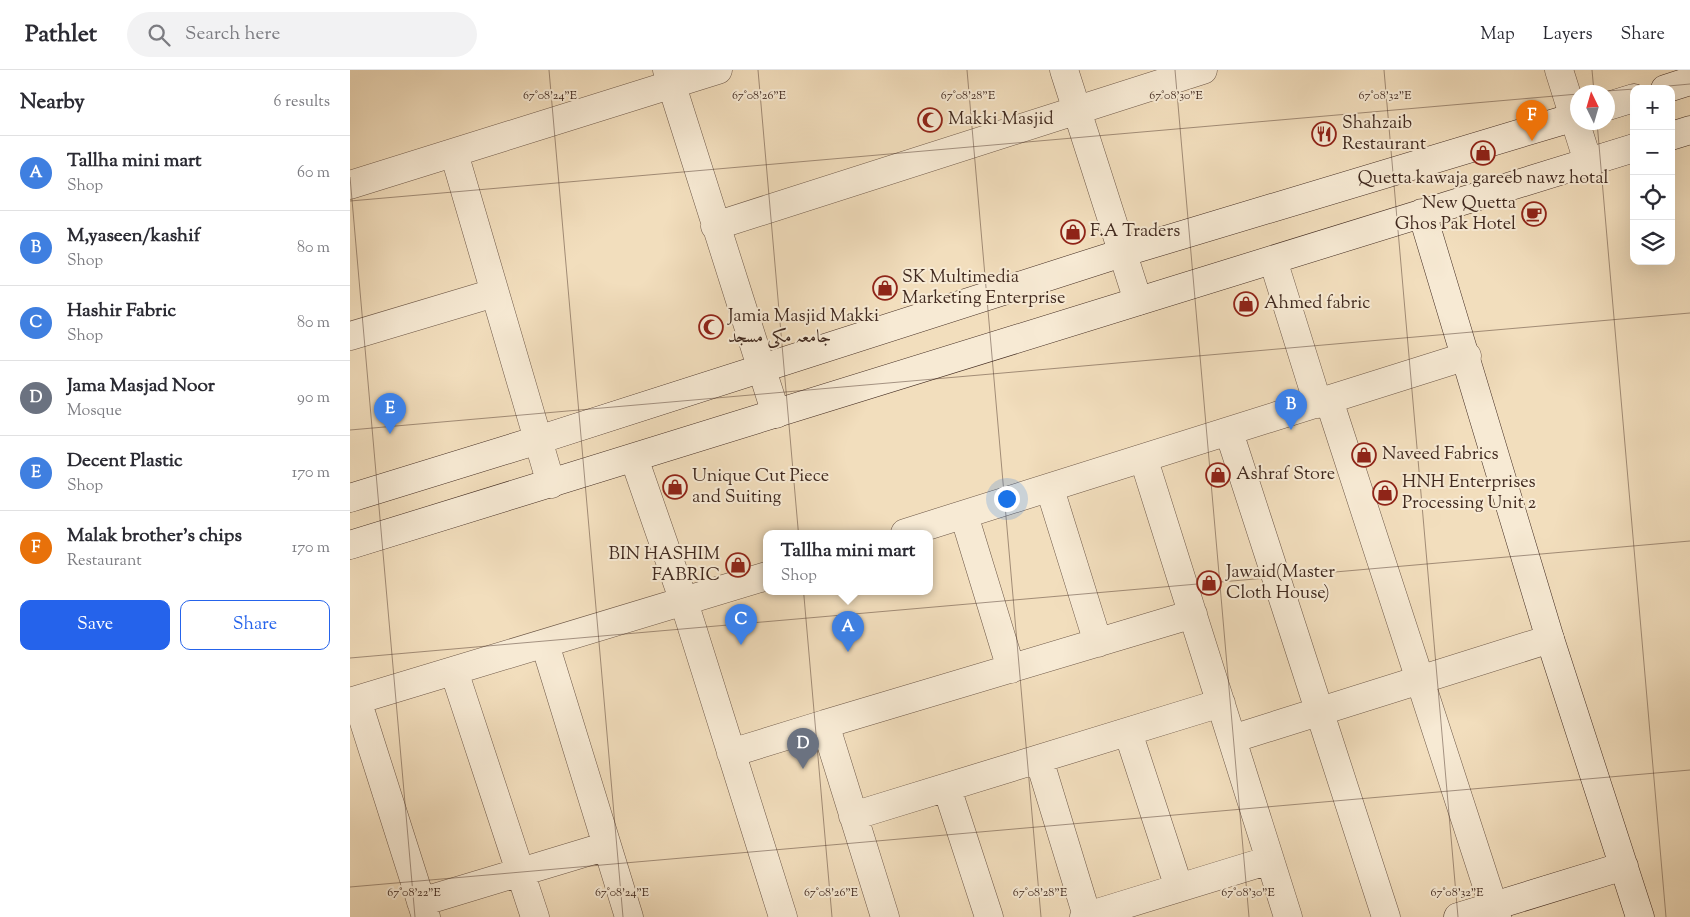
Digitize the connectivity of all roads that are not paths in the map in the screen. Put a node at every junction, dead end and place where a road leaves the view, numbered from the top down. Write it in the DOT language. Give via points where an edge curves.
graph roads {
  1 [pos="718,70"];
  2 [pos="1064,70"];
  3 [pos="1203,70"];
  4 [pos="1559,70"];
  5 [pos="670,77"];
  6 [pos="1690,81"];
  7 [pos="1675,86"];
  8 [pos="1630,99"];
  9 [pos="1570,100"];
  10 [pos="1615,104"];
  11 [pos="1076,110"];
  12 [pos="1570,118"];
  13 [pos="1580,130"];
  14 [pos="1690,130"];
  15 [pos="1675,135"];
  16 [pos="1630,149"];
  17 [pos="454,153"];
  18 [pos="1588,162"];
  19 [pos="350,185"];
  20 [pos="1422,213"];
  21 [pos="715,226"];
  22 [pos="1122,253"];
  23 [pos="1273,260"];
  24 [pos="494,293"];
  25 [pos="1138,301"];
  26 [pos="350,336"];
  27 [pos="1466,356"];
  28 [pos="761,369"];
  29 [pos="1323,402"];
  30 [pos="776,414"];
  31 [pos="1229,432"];
  32 [pos="538,440"];
  33 [pos="634,458"];
  34 [pos="1144,460"];
  35 [pos="550,484"];
  36 [pos="1050,489"];
  37 [pos="350,498"];
  38 [pos="964,515"];
  39 [pos="915,530"];
  40 [pos="350,545"];
  41 [pos="763,577"];
  42 [pos="684,602"];
  43 [pos="1193,614"];
  44 [pos="1550,639"];
  45 [pos="1098,643"];
  46 [pos="545,644"];
  47 [pos="1011,669"];
  48 [pos="454,671"];
  49 [pos="1421,681"];
  50 [pos="354,701"];
  51 [pos="1220,703"];
  52 [pos="1320,712"];
  53 [pos="825,724"];
  54 [pos="1128,732"];
  55 [pos="1232,739"];
  56 [pos="732,753"];
  57 [pos="1039,759"];
  58 [pos="947,788"];
  59 [pos="853,816"];
  60 [pos="608,846"];
  61 [pos="1270,860"];
  62 [pos="1624,866"];
  63 [pos="521,871"];
  64 [pos="1179,888"];
  65 [pos="424,910"];
  66 [pos="1496,911"];
  67 [pos="1085,916"];
  68 [pos="535,917"];
  69 [pos="629,917"];
  70 [pos="783,917"];
  71 [pos="885,917"];
  72 [pos="989,917"];
  73 [pos="1288,917"];
  74 [pos="1386,917"];
  75 [pos="1458,917"];
  76 [pos="1640,917"];
  1 -- 5 [label="street"];
  2 -- 11 [label="street"];
  3 -- 11 [label="street"];
  4 -- 9 [label="street"];
  5 -- 17 [label="street"];
  5 -- 21 [label="street"];
  6 -- 7 [label="street"];
  8 -- 10 [label="street"];
  11 -- 21 [label="street"];
  11 -- 22 [label="street"];
  12 -- 22 [label="street"];
  13 -- 18 [label="street"];
  14 -- 15 [label="street"];
  16 -- 18 [label="street"];
  17 -- 19 [label="street"];
  17 -- 24 [label="street"];
  18 -- 20 [label="street"];
  20 -- 23 [label="street"];
  20 -- 27 [label="street"];
  21 -- 28 [label="street"];
  22 -- 25 [label="street"];
  22 -- 28 [label="street"];
  23 -- 25 [label="street"];
  23 -- 29 [label="street"];
  24 -- 26 [label="street"];
  24 -- 32 [label="street"];
  25 -- 30 [label="street"];
  27 -- 29 [label="street"];
  27 -- 44 [label="street"];
  28 -- 30 [label="street"];
  28 -- 32 [label="street"];
  29 -- 31 [label="street"];
  29 -- 49 [label="street"];
  30 -- 33 [label="street"];
  31 -- 34 [label="street"];
  31 -- 52 [label="street"];
  32 -- 35 [label="street"];
  32 -- 37 [label="street"];
  33 -- 35 [label="street"];
  33 -- 42 [label="street"];
  34 -- 36 [label="street"];
  34 -- 43 [label="street"];
  35 -- 40 [label="street"];
  36 -- 38 [label="street"];
  36 -- 45 [label="street"];
  38 -- 39 [label="street"];
  38 -- 47 [label="street"];
  41 -- 42 [label="street"];
  42 -- 46 [label="street"];
  42 -- 56 [label="street"];
  43 -- 45 [label="street"];
  43 -- 51 [label="street"];
  44 -- 49 [label="street"];
  44 -- 62 [label="street"];
  45 -- 47 [label="street"];
  46 -- 48 [label="street"];
  46 -- 60 [label="street"];
  47 -- 53 [label="street"];
  48 -- 50 [label="street"];
  48 -- 63 [label="street"];
  49 -- 52 [label="street"];
  49 -- 66 [label="street"];
  50 -- 65 [label="street"];
  51 -- 54 [label="street"];
  51 -- 55 [label="street"];
  52 -- 55 [label="street"];
  52 -- 74 [label="street"];
  53 -- 56 [label="street"];
  53 -- 59 [label="street"];
  54 -- 57 [label="street"];
  54 -- 64 [label="street"];
  55 -- 61 [label="street"];
  56 -- 70 [label="street"];
  57 -- 58 [label="street"];
  57 -- 67 [label="street"];
  58 -- 59 [label="street"];
  58 -- 72 [label="street"];
  59 -- 71 [label="street"];
  60 -- 63 [label="street"];
  60 -- 69 [label="street"];
  61 -- 64 [label="street"];
  61 -- 73 [label="street"];
  62 -- 66 [label="street"];
  62 -- 76 [label="street"];
  63 -- 65 [label="street"];
  63 -- 68 [label="street"];
  64 -- 67 [label="street"];
  66 -- 75 [label="street"];
}
